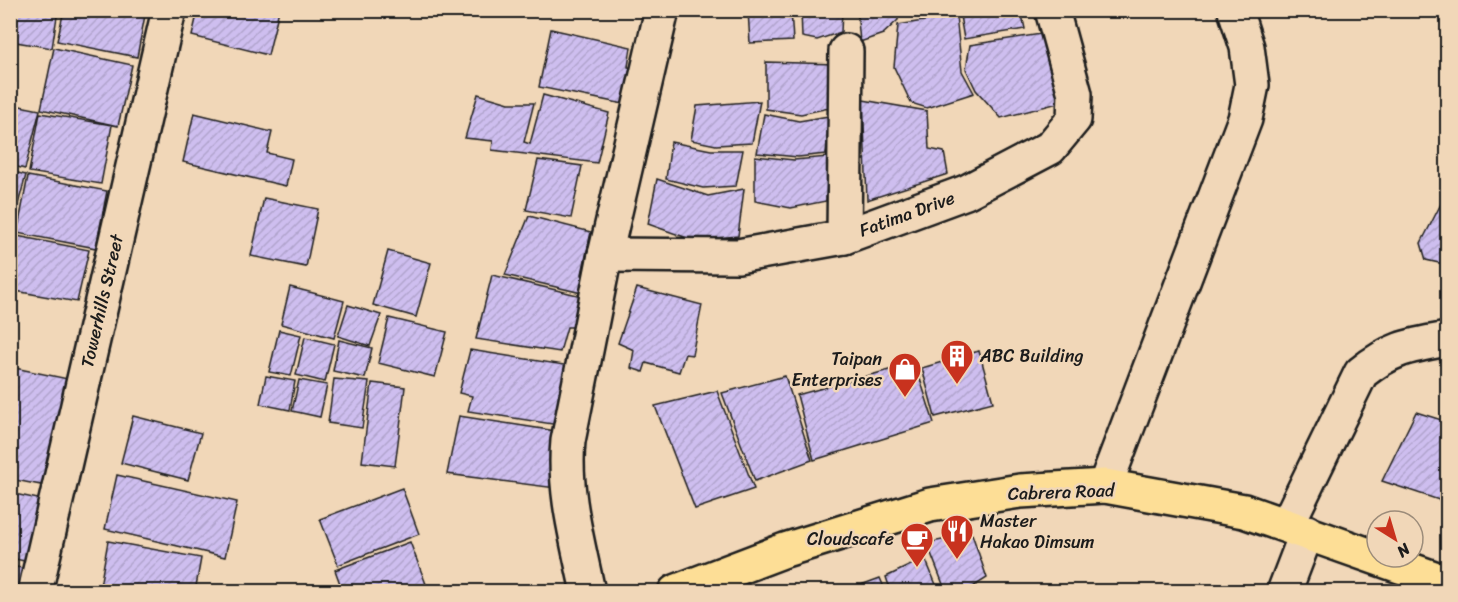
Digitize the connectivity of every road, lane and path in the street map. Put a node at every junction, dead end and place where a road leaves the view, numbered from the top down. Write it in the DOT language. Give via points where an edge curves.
graph roads {
  1 [pos="169,10"];
  2 [pos="662,10"];
  3 [pos="1052,10"];
  4 [pos="1235,10"];
  5 [pos="846,51"];
  6 [pos="844,237"];
  7 [pos="605,255"];
  8 [pos="1448,339"];
  9 [pos="1105,486"];
  10 [pos="1297,529"];
  11 [pos="1448,583"];
  12 [pos="35,591"];
  13 [pos="588,591"];
  14 [pos="675,591"];
  15 [pos="1284,591"];
  1 -- 12 [label="street, Towerhills Street"];
  2 -- 7 [label="street"];
  3 -- 6 [label="street, Fatima Drive" via="1075,94 1074,119 1050,148 966,192"];
  4 -- 9 [label="street" via="1247,47 1252,85 1245,119"];
  5 -- 6 [label="street"];
  6 -- 7 [label="street, Fatima Drive" via="738,256"];
  7 -- 13 [label="street" via="566,458"];
  8 -- 10 [label="street" via="1403,347 1361,373"];
  9 -- 10 [label="main road, Cabrera Road" via="1244,511"];
  9 -- 14 [label="main road, Cabrera Road" via="1020,491 930,505 785,550"];
  10 -- 11 [label="main road, Cabrera Road"];
  10 -- 15 [label="street"];
}
